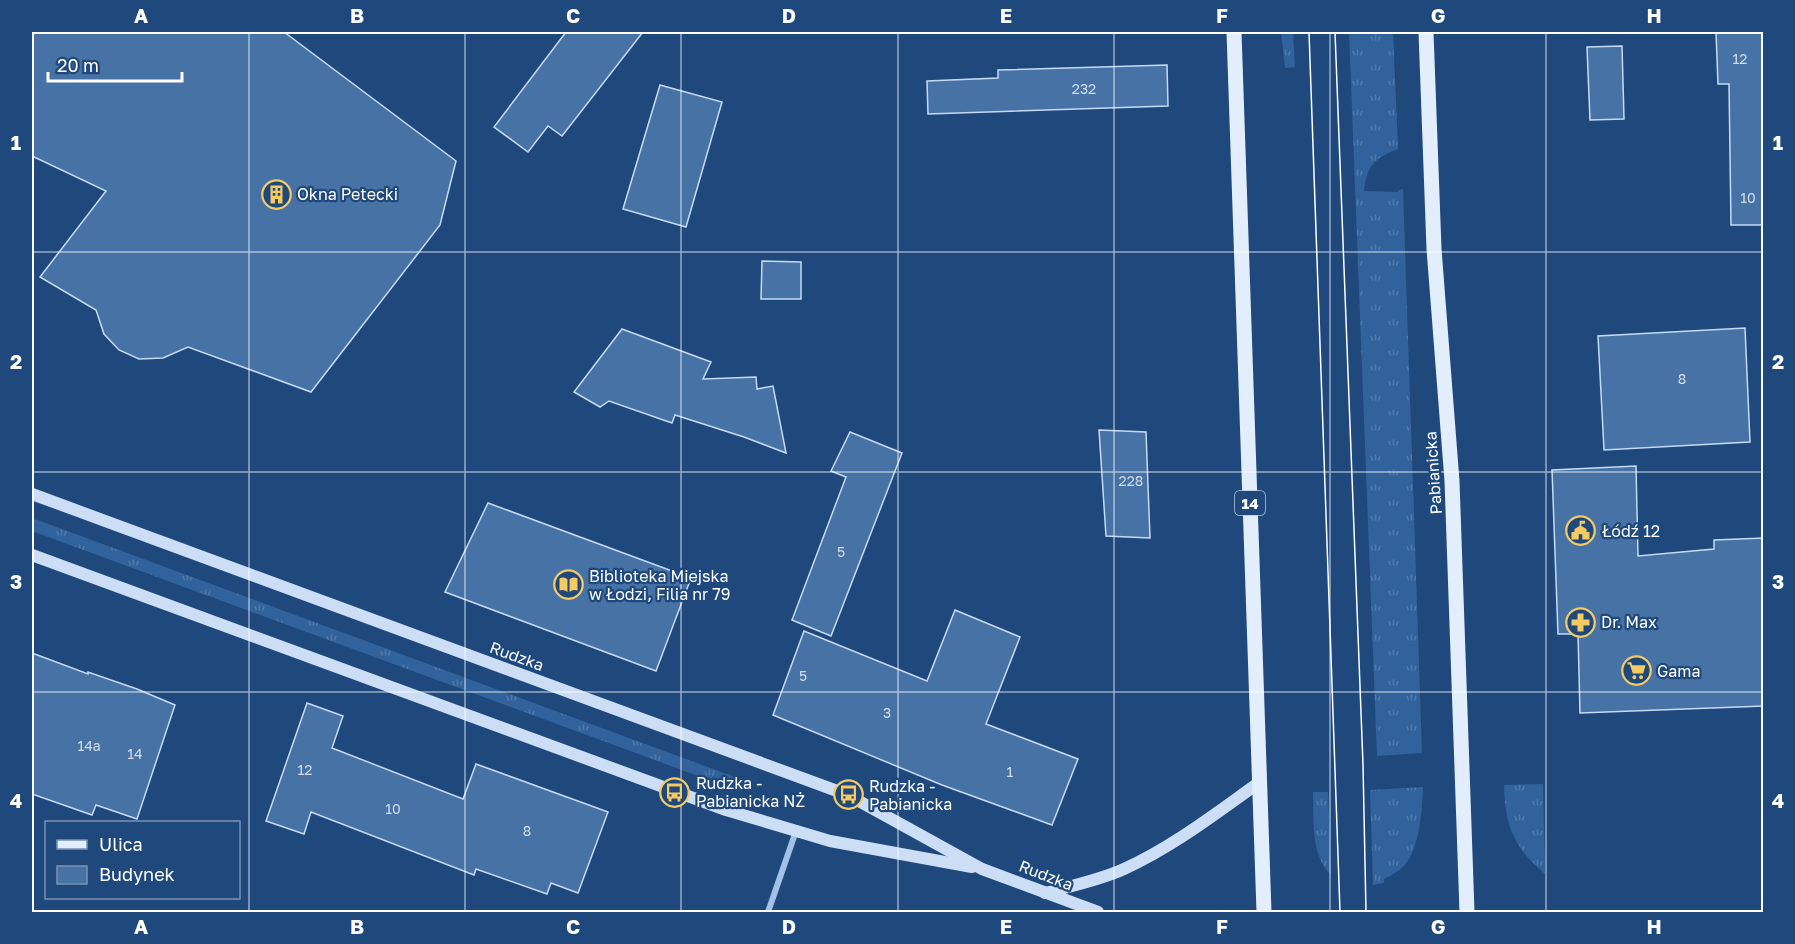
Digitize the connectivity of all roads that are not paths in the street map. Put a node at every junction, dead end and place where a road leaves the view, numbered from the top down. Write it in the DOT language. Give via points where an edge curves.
graph roads {
  1 [pos="1234,32"];
  2 [pos="1426,32"];
  3 [pos="32,494"];
  4 [pos="32,555"];
  5 [pos="1260,782"];
  6 [pos="796,831"];
  7 [pos="982,869"];
  8 [pos="1045,893"];
  9 [pos="768,912"];
  10 [pos="1098,912"];
  11 [pos="1264,912"];
  12 [pos="1467,912"];
  1 -- 5 [label="main road, 14"];
  2 -- 12 [label="main road, Pabianicka" via="1434,249 1452,481"];
  3 -- 7 [label="street, Rudzka" via="848,795"];
  4 -- 6 [label="street, Rudzka" via="675,792"];
  5 -- 8 [label="street" via="1157,853 1122,870"];
  5 -- 11 [label="main road, 14"];
  6 -- 7 [label="street, Rudzka"];
  6 -- 9 [label="street"];
  7 -- 8 [label="street, Rudzka"];
  8 -- 10 [label="street, Rudzka"];
}
